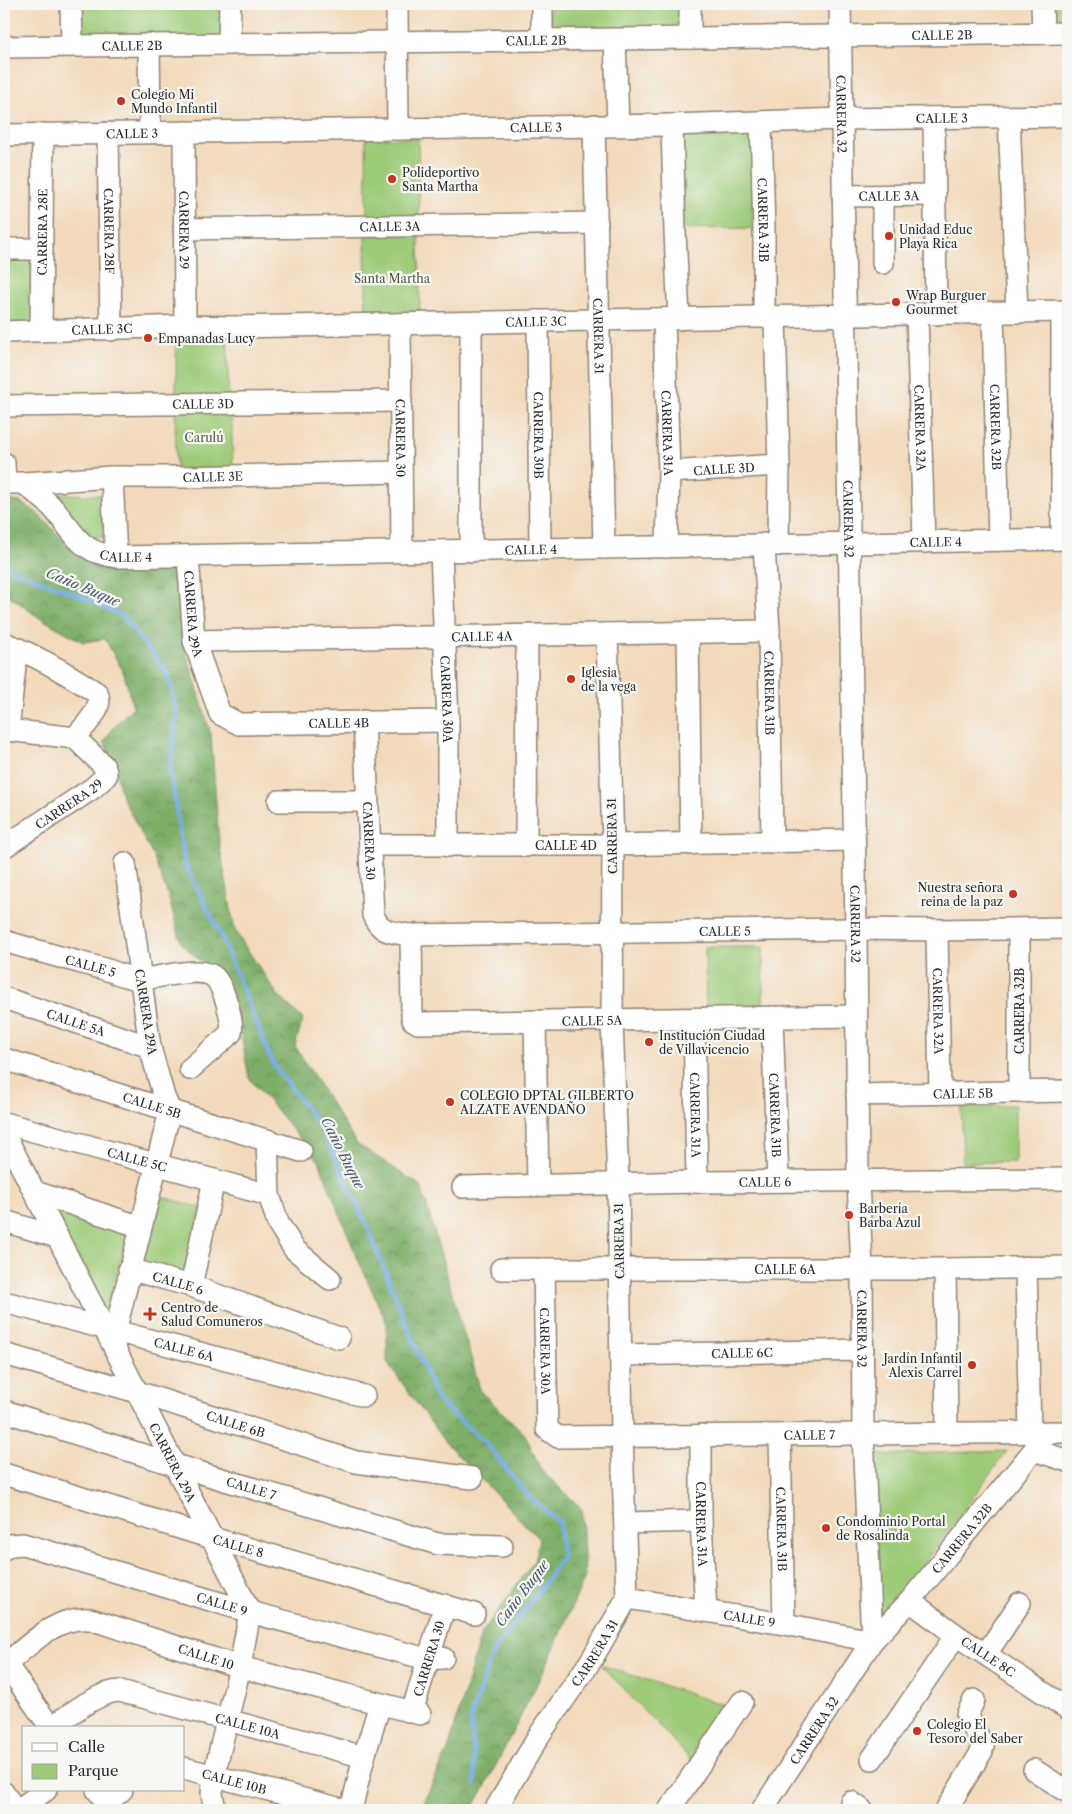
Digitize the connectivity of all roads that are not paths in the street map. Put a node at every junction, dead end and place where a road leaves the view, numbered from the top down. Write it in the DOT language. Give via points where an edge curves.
graph roads {
  1 [pos="71,4"];
  2 [pos="230,4"];
  3 [pos="397,4"];
  4 [pos="542,4"];
  5 [pos="690,4"];
  6 [pos="840,4"];
  7 [pos="1042,4"];
  8 [pos="1043,33"];
  9 [pos="1068,33"];
  10 [pos="840,36"];
  11 [pos="690,38"];
  12 [pos="615,39"];
  13 [pos="542,40"];
  14 [pos="397,42"];
  15 [pos="149,44"];
  16 [pos="230,44"];
  17 [pos="72,46"];
  18 [pos="4,47"];
  19 [pos="1068,116"];
  20 [pos="1009,117"];
  21 [pos="934,118"];
  22 [pos="841,119"];
  23 [pos="761,122"];
  24 [pos="672,124"];
  25 [pos="618,125"];
  26 [pos="594,126"];
  27 [pos="398,129"];
  28 [pos="150,132"];
  29 [pos="184,132"];
  30 [pos="108,133"];
  31 [pos="4,134"];
  32 [pos="43,134"];
  33 [pos="935,195"];
  34 [pos="843,196"];
  35 [pos="882,196"];
  36 [pos="597,223"];
  37 [pos="184,229"];
  38 [pos="4,249"];
  39 [pos="42,249"];
  40 [pos="883,263"];
  41 [pos="1065,311"];
  42 [pos="1016,312"];
  43 [pos="993,313"];
  44 [pos="926,314"];
  45 [pos="844,316"];
  46 [pos="769,317"];
  47 [pos="672,319"];
  48 [pos="598,320"];
  49 [pos="538,321"];
  50 [pos="471,323"];
  51 [pos="400,324"];
  52 [pos="185,326"];
  53 [pos="111,330"];
  54 [pos="40,331"];
  55 [pos="4,332"];
  56 [pos="401,401"];
  57 [pos="4,406"];
  58 [pos="779,465"];
  59 [pos="401,472"];
  60 [pos="669,472"];
  61 [pos="112,477"];
  62 [pos="9,478"];
  63 [pos="1065,539"];
  64 [pos="999,540"];
  65 [pos="924,542"];
  66 [pos="849,543"];
  67 [pos="771,544"];
  68 [pos="667,547"];
  69 [pos="604,548"];
  70 [pos="540,549"];
  71 [pos="441,551"];
  72 [pos="471,551"];
  73 [pos="402,552"];
  74 [pos="188,556"];
  75 [pos="116,557"];
  76 [pos="769,631"];
  77 [pos="688,633"];
  78 [pos="607,634"];
  79 [pos="526,636"];
  80 [pos="445,637"];
  81 [pos="194,641"];
  82 [pos="10,645"];
  83 [pos="229,720"];
  84 [pos="448,720"];
  85 [pos="364,721"];
  86 [pos="6,731"];
  87 [pos="75,738"];
  88 [pos="279,801"];
  89 [pos="367,801"];
  90 [pos="854,840"];
  91 [pos="772,842"];
  92 [pos="691,844"];
  93 [pos="370,845"];
  94 [pos="613,845"];
  95 [pos="448,846"];
  96 [pos="526,846"];
  97 [pos="4,847"];
  98 [pos="125,863"];
  99 [pos="381,928"];
  100 [pos="1068,928"];
  101 [pos="856,929"];
  102 [pos="936,930"];
  103 [pos="1019,930"];
  104 [pos="612,932"];
  105 [pos="412,935"];
  106 [pos="4,942"];
  107 [pos="139,979"];
  108 [pos="4,998"];
  109 [pos="856,1016"];
  110 [pos="772,1017"];
  111 [pos="694,1019"];
  112 [pos="612,1020"];
  113 [pos="536,1021"];
  114 [pos="150,1046"];
  115 [pos="4,1059"];
  116 [pos="190,1069"];
  117 [pos="1068,1091"];
  118 [pos="1019,1092"];
  119 [pos="940,1093"];
  120 [pos="858,1095"];
  121 [pos="170,1111"];
  122 [pos="4,1123"];
  123 [pos="267,1140"];
  124 [pos="6,1142"];
  125 [pos="301,1151"];
  126 [pos="158,1165"];
  127 [pos="1068,1179"];
  128 [pos="214,1180"];
  129 [pos="778,1181"];
  130 [pos="858,1181"];
  131 [pos="697,1182"];
  132 [pos="618,1183"];
  133 [pos="538,1185"];
  134 [pos="463,1187"];
  135 [pos="34,1192"];
  136 [pos="269,1195"];
  137 [pos="4,1221"];
  138 [pos="141,1227"];
  139 [pos="57,1237"];
  140 [pos="1026,1267"];
  141 [pos="1068,1267"];
  142 [pos="544,1268"];
  143 [pos="501,1269"];
  144 [pos="619,1269"];
  145 [pos="862,1269"];
  146 [pos="944,1269"];
  147 [pos="129,1270"];
  148 [pos="330,1280"];
  149 [pos="191,1286"];
  150 [pos="4,1302"];
  151 [pos="110,1331"];
  152 [pos="339,1338"];
  153 [pos="863,1350"];
  154 [pos="4,1354"];
  155 [pos="622,1355"];
  156 [pos="137,1392"];
  157 [pos="364,1396"];
  158 [pos="4,1411"];
  159 [pos="1068,1432"];
  160 [pos="551,1433"];
  161 [pos="947,1433"];
  162 [pos="863,1434"];
  163 [pos="701,1435"];
  164 [pos="780,1435"];
  165 [pos="622,1436"];
  166 [pos="1037,1438"];
  167 [pos="1068,1461"];
  168 [pos="174,1465"];
  169 [pos="4,1474"];
  170 [pos="472,1478"];
  171 [pos="701,1521"];
  172 [pos="625,1523"];
  173 [pos="212,1538"];
  174 [pos="502,1546"];
  175 [pos="4,1549"];
  176 [pos="627,1598"];
  177 [pos="910,1601"];
  178 [pos="1020,1603"];
  179 [pos="445,1605"];
  180 [pos="706,1611"];
  181 [pos="250,1612"];
  182 [pos="474,1614"];
  183 [pos="784,1624"];
  184 [pos="956,1635"];
  185 [pos="872,1640"];
  186 [pos="986,1654"];
  187 [pos="435,1659"];
  188 [pos="5,1663"];
  189 [pos="240,1667"];
  190 [pos="974,1700"];
  191 [pos="742,1702"];
  192 [pos="380,1704"];
  193 [pos="1068,1710"];
  194 [pos="416,1713"];
  195 [pos="227,1721"];
  196 [pos="50,1726"];
  197 [pos="54,1726"];
  198 [pos="364,1757"];
  199 [pos="872,1759"];
  200 [pos="185,1768"];
  201 [pos="1034,1770"];
  202 [pos="214,1775"];
  203 [pos="43,1792"];
  204 [pos="1068,1792"];
  205 [pos="4,1793"];
  206 [pos="952,1808"];
  207 [pos="17,1810"];
  208 [pos="215,1810"];
  209 [pos="345,1810"];
  210 [pos="351,1810"];
  211 [pos="495,1810"];
  212 [pos="669,1810"];
  213 [pos="762,1810"];
  1 -- 17 [label="street"];
  2 -- 16 [label="street"];
  3 -- 14 [label="street"];
  4 -- 13 [label="street"];
  5 -- 11 [label="street"];
  6 -- 10 [label="street, CARRERA 32"];
  7 -- 8 [label="street"];
  8 -- 9 [label="street, CALLE 2B"];
  8 -- 10 [label="street, CALLE 2B"];
  10 -- 11 [label="street, CALLE 2B"];
  10 -- 22 [label="street, CARRERA 32"];
  11 -- 12 [label="street, CALLE 2B"];
  12 -- 13 [label="street, CALLE 2B"];
  12 -- 25 [label="street"];
  13 -- 14 [label="street, CALLE 2B"];
  14 -- 16 [label="street, CALLE 2B"];
  14 -- 27 [label="street"];
  15 -- 16 [label="street, CALLE 2B"];
  15 -- 17 [label="street, CALLE 2B"];
  15 -- 28 [label="street"];
  17 -- 18 [label="street, CALLE 2B"];
  19 -- 20 [label="street, CALLE 3"];
  20 -- 21 [label="street, CALLE 3"];
  20 -- 42 [label="street"];
  21 -- 22 [label="street, CALLE 3"];
  21 -- 33 [label="street, CARRERA 32A"];
  22 -- 23 [label="street, CALLE 3"];
  22 -- 34 [label="street, CARRERA 32"];
  23 -- 24 [label="street, CALLE 3"];
  23 -- 46 [label="street, CARRERA 31B"];
  24 -- 25 [label="street, CALLE 3"];
  24 -- 47 [label="street, CARRERA 31A"];
  25 -- 26 [label="street, CALLE 3"];
  26 -- 27 [label="street, CALLE 3"];
  26 -- 36 [label="street, CARRERA 31"];
  27 -- 29 [label="street, CALLE 3"];
  28 -- 29 [label="street, CALLE 3"];
  28 -- 30 [label="street, CALLE 3"];
  29 -- 37 [label="street, CARRERA 29"];
  30 -- 32 [label="street, CALLE 3"];
  30 -- 53 [label="street, CARRERA 28F"];
  31 -- 32 [label="street, CALLE 3"];
  32 -- 39 [label="street, CARRERA 28E"];
  33 -- 35 [label="street, CALLE 3A"];
  33 -- 44 [label="street, CARRERA 32A"];
  34 -- 35 [label="street, CALLE 3A"];
  34 -- 45 [label="street, CARRERA 32"];
  35 -- 40 [label="street"];
  36 -- 37 [label="street, CALLE 3A"];
  36 -- 48 [label="street, CARRERA 31"];
  37 -- 52 [label="street, CARRERA 29"];
  38 -- 39 [label="street"];
  39 -- 54 [label="street, CARRERA 28E"];
  41 -- 42 [label="street, CALLE 3C"];
  41 -- 63 [label="street"];
  42 -- 43 [label="street, CALLE 3C"];
  43 -- 44 [label="street, CALLE 3C"];
  43 -- 64 [label="street, CARRERA 32B"];
  44 -- 45 [label="street, CALLE 3C"];
  44 -- 65 [label="street, CARRERA 32A"];
  45 -- 46 [label="street, CALLE 3C"];
  45 -- 66 [label="street, CARRERA 32"];
  46 -- 47 [label="street, CALLE 3C"];
  46 -- 58 [label="street, CARRERA 31B"];
  47 -- 48 [label="street, CALLE 3C"];
  47 -- 60 [label="street, CARRERA 31A"];
  48 -- 49 [label="street, CALLE 3C"];
  48 -- 69 [label="street, CARRERA 31"];
  49 -- 50 [label="street, CALLE 3C"];
  49 -- 70 [label="street, CARRERA 30B"];
  50 -- 51 [label="street, CALLE 3C"];
  50 -- 72 [label="street"];
  51 -- 52 [label="street, CALLE 3C"];
  51 -- 56 [label="street, CARRERA 30"];
  52 -- 53 [label="street, CALLE 3C"];
  53 -- 54 [label="street, CALLE 3C"];
  54 -- 55 [label="street, CALLE 3C"];
  56 -- 57 [label="street, CALLE 3D"];
  56 -- 59 [label="street, CARRERA 30"];
  58 -- 60 [label="street, CALLE 3D"];
  58 -- 67 [label="street, CARRERA 31B"];
  59 -- 61 [label="street, CALLE 3E"];
  59 -- 73 [label="street, CARRERA 30"];
  60 -- 68 [label="street, CARRERA 31A"];
  61 -- 62 [label="street, CALLE 3E"];
  61 -- 75 [label="street"];
  62 -- 75 [label="street, CALLE 4" via="50,505 82,545 99,554"];
  63 -- 64 [label="street, CALLE 4"];
  64 -- 65 [label="street, CALLE 4"];
  65 -- 66 [label="street, CALLE 4"];
  66 -- 67 [label="street, CALLE 4"];
  66 -- 90 [label="street, CARRERA 32"];
  67 -- 68 [label="street, CALLE 4"];
  67 -- 76 [label="street, CARRERA 31B"];
  68 -- 69 [label="street, CALLE 4"];
  69 -- 70 [label="street, CALLE 4"];
  70 -- 72 [label="street, CALLE 4"];
  71 -- 72 [label="street, CALLE 4"];
  71 -- 73 [label="street, CALLE 4"];
  71 -- 80 [label="street, CARRERA 30A"];
  73 -- 74 [label="street, CALLE 4"];
  74 -- 75 [label="street, CALLE 4"];
  74 -- 81 [label="street, CARRERA 29A"];
  76 -- 77 [label="street, CALLE 4A"];
  76 -- 91 [label="street, CARRERA 31B"];
  77 -- 78 [label="street, CALLE 4A"];
  77 -- 92 [label="street"];
  78 -- 79 [label="street, CALLE 4A"];
  78 -- 94 [label="street, CARRERA 31"];
  79 -- 80 [label="street, CALLE 4A"];
  79 -- 96 [label="street"];
  80 -- 81 [label="street, CALLE 4A"];
  80 -- 84 [label="street, CARRERA 30A"];
  81 -- 83 [label="street, CARRERA 29A" via="220,714"];
  82 -- 86 [label="street"];
  82 -- 87 [label="street" via="97,693 99,706"];
  83 -- 85 [label="street, CALLE 4B" via="239,724"];
  84 -- 85 [label="street, CALLE 4B"];
  84 -- 95 [label="street, CARRERA 30A"];
  85 -- 89 [label="street, CARRERA 30"];
  86 -- 87 [label="street"];
  87 -- 97 [label="street, CARRERA 29" via="106,768 106,776"];
  88 -- 89 [label="street"];
  89 -- 93 [label="street, CARRERA 30"];
  90 -- 91 [label="street, CALLE 4D"];
  90 -- 101 [label="street, CARRERA 32"];
  91 -- 92 [label="street, CALLE 4D"];
  92 -- 94 [label="street, CALLE 4D"];
  93 -- 95 [label="street, CALLE 4D"];
  93 -- 99 [label="street, CARRERA 30" via="373,914"];
  94 -- 96 [label="street, CALLE 4D"];
  94 -- 104 [label="street, CARRERA 31"];
  95 -- 96 [label="street, CALLE 4D"];
  98 -- 107 [label="street, CARRERA 29A"];
  99 -- 105 [label="street, CALLE 5"];
  100 -- 103 [label="street, CALLE 5"];
  101 -- 102 [label="street, CALLE 5"];
  101 -- 104 [label="street, CALLE 5"];
  101 -- 109 [label="street, CARRERA 32"];
  102 -- 103 [label="street, CALLE 5"];
  102 -- 119 [label="street, CARRERA 32A"];
  103 -- 118 [label="street, CARRERA 32B"];
  104 -- 105 [label="street, CALLE 5"];
  104 -- 112 [label="street, CARRERA 31"];
  105 -- 113 [label="street, CALLE 5A" via="413,1020 418,1023"];
  106 -- 107 [label="street, CALLE 5"];
  107 -- 114 [label="street, CARRERA 29A"];
  107 -- 116 [label="street, CALLE 5" via="203,972 219,982 233,1027 225,1039"];
  108 -- 114 [label="street, CALLE 5A"];
  109 -- 110 [label="street, CALLE 5A"];
  109 -- 120 [label="street, CARRERA 32"];
  110 -- 111 [label="street, CALLE 5A"];
  110 -- 129 [label="street, CARRERA 31B"];
  111 -- 112 [label="street, CALLE 5A"];
  111 -- 131 [label="street, CARRERA 31A"];
  112 -- 113 [label="street, CALLE 5A"];
  112 -- 132 [label="street, CARRERA 31"];
  113 -- 133 [label="street"];
  114 -- 121 [label="street, CARRERA 29A"];
  115 -- 121 [label="street, CALLE 5B"];
  117 -- 118 [label="street, CALLE 5B"];
  118 -- 119 [label="street, CALLE 5B"];
  119 -- 120 [label="street, CALLE 5B"];
  120 -- 130 [label="street, CARRERA 32"];
  121 -- 123 [label="street, CALLE 5B"];
  121 -- 126 [label="street"];
  122 -- 126 [label="street, CALLE 5C"];
  123 -- 125 [label="street, CALLE 5B"];
  123 -- 136 [label="street"];
  124 -- 135 [label="street, CARRERA 29A"];
  126 -- 128 [label="street, CALLE 5C"];
  126 -- 138 [label="street"];
  127 -- 130 [label="street, CALLE 6"];
  128 -- 136 [label="street, CALLE 5C"];
  128 -- 149 [label="street"];
  129 -- 130 [label="street, CALLE 6"];
  129 -- 131 [label="street, CALLE 6"];
  130 -- 145 [label="street, CARRERA 32"];
  131 -- 132 [label="street, CALLE 6"];
  132 -- 133 [label="street, CALLE 6"];
  132 -- 144 [label="street, CARRERA 31"];
  133 -- 134 [label="street, CALLE 6"];
  135 -- 138 [label="street"];
  135 -- 139 [label="street, CARRERA 29A"];
  136 -- 148 [label="street" via="278,1223 294,1249"];
  137 -- 139 [label="street"];
  138 -- 147 [label="street"];
  139 -- 151 [label="street, CARRERA 29A"];
  140 -- 141 [label="street, CALLE 6A"];
  140 -- 146 [label="street, CALLE 6A"];
  140 -- 166 [label="street"];
  142 -- 143 [label="street, CALLE 6A"];
  142 -- 144 [label="street, CALLE 6A"];
  142 -- 160 [label="street, CARRERA 30A" via="547,1429"];
  144 -- 145 [label="street, CALLE 6A"];
  144 -- 155 [label="street, CARRERA 31"];
  145 -- 146 [label="street, CALLE 6A"];
  145 -- 153 [label="street, CARRERA 32"];
  146 -- 161 [label="street"];
  147 -- 149 [label="street, CALLE 6"];
  147 -- 151 [label="street"];
  149 -- 152 [label="street, CALLE 6"];
  150 -- 151 [label="street, CALLE 6A"];
  151 -- 156 [label="street, CARRERA 29A"];
  151 -- 157 [label="street, CALLE 6A"];
  153 -- 155 [label="street, CALLE 6C"];
  153 -- 162 [label="street, CARRERA 32"];
  154 -- 156 [label="street, CALLE 6B"];
  155 -- 165 [label="street, CARRERA 31"];
  156 -- 168 [label="street, CARRERA 29A"];
  156 -- 170 [label="street, CALLE 6B" via="356,1462"];
  158 -- 168 [label="street, CALLE 7"];
  159 -- 166 [label="street, CALLE 7"];
  160 -- 165 [label="street, CALLE 7" via="558,1437"];
  161 -- 162 [label="street, CALLE 7"];
  161 -- 166 [label="street, CALLE 7"];
  162 -- 164 [label="street, CALLE 7"];
  162 -- 185 [label="street, CARRERA 32"];
  163 -- 164 [label="street, CALLE 7"];
  163 -- 165 [label="street, CALLE 7"];
  163 -- 171 [label="street, CARRERA 31A"];
  164 -- 183 [label="street, CARRERA 31B"];
  165 -- 172 [label="street, CARRERA 31"];
  166 -- 167 [label="street"];
  166 -- 177 [label="street, CARRERA 32B"];
  168 -- 173 [label="street, CARRERA 29A"];
  168 -- 174 [label="street, CALLE 7" via="438,1544"];
  169 -- 173 [label="street, CALLE 8"];
  171 -- 172 [label="street"];
  171 -- 180 [label="street, CARRERA 31A"];
  172 -- 176 [label="street, CARRERA 31"];
  173 -- 179 [label="street, CALLE 8"];
  173 -- 181 [label="street, CARRERA 29A"];
  175 -- 181 [label="street, CALLE 9" via="23,1544"];
  176 -- 180 [label="street, CALLE 9"];
  176 -- 211 [label="street, CARRERA 31" via="592,1659 540,1734"];
  177 -- 184 [label="street, CALLE 8C"];
  177 -- 185 [label="street, CARRERA 32B"];
  178 -- 186 [label="street"];
  179 -- 182 [label="street, CALLE 8"];
  179 -- 187 [label="street, CARRERA 30"];
  180 -- 183 [label="street, CALLE 9"];
  181 -- 187 [label="street, CALLE 9"];
  181 -- 189 [label="street"];
  183 -- 185 [label="street, CALLE 9"];
  184 -- 186 [label="street, CALLE 8C"];
  184 -- 199 [label="street"];
  185 -- 213 [label="street, CARRERA 32"];
  186 -- 193 [label="street, CALLE 8C"];
  187 -- 194 [label="street, CARRERA 30"];
  188 -- 189 [label="street, CALLE 10" via="53,1627 78,1618 105,1623"];
  188 -- 196 [label="street"];
  189 -- 192 [label="street, CALLE 10"];
  189 -- 195 [label="street"];
  190 -- 206 [label="street" via="967,1715 983,1746 982,1751"];
  191 -- 212 [label="street"];
  192 -- 194 [label="street, CALLE 10"];
  192 -- 198 [label="street"];
  195 -- 197 [label="street, CALLE 10A" via="113,1691"];
  195 -- 198 [label="street, CALLE 10A"];
  195 -- 202 [label="street"];
  198 -- 210 [label="street"];
  200 -- 202 [label="street, CALLE 10B"];
  201 -- 204 [label="street"];
  202 -- 208 [label="street" via="212,1794"];
  202 -- 209 [label="street, CALLE 10B"];
  203 -- 207 [label="street"];
  205 -- 207 [label="street"];
}
